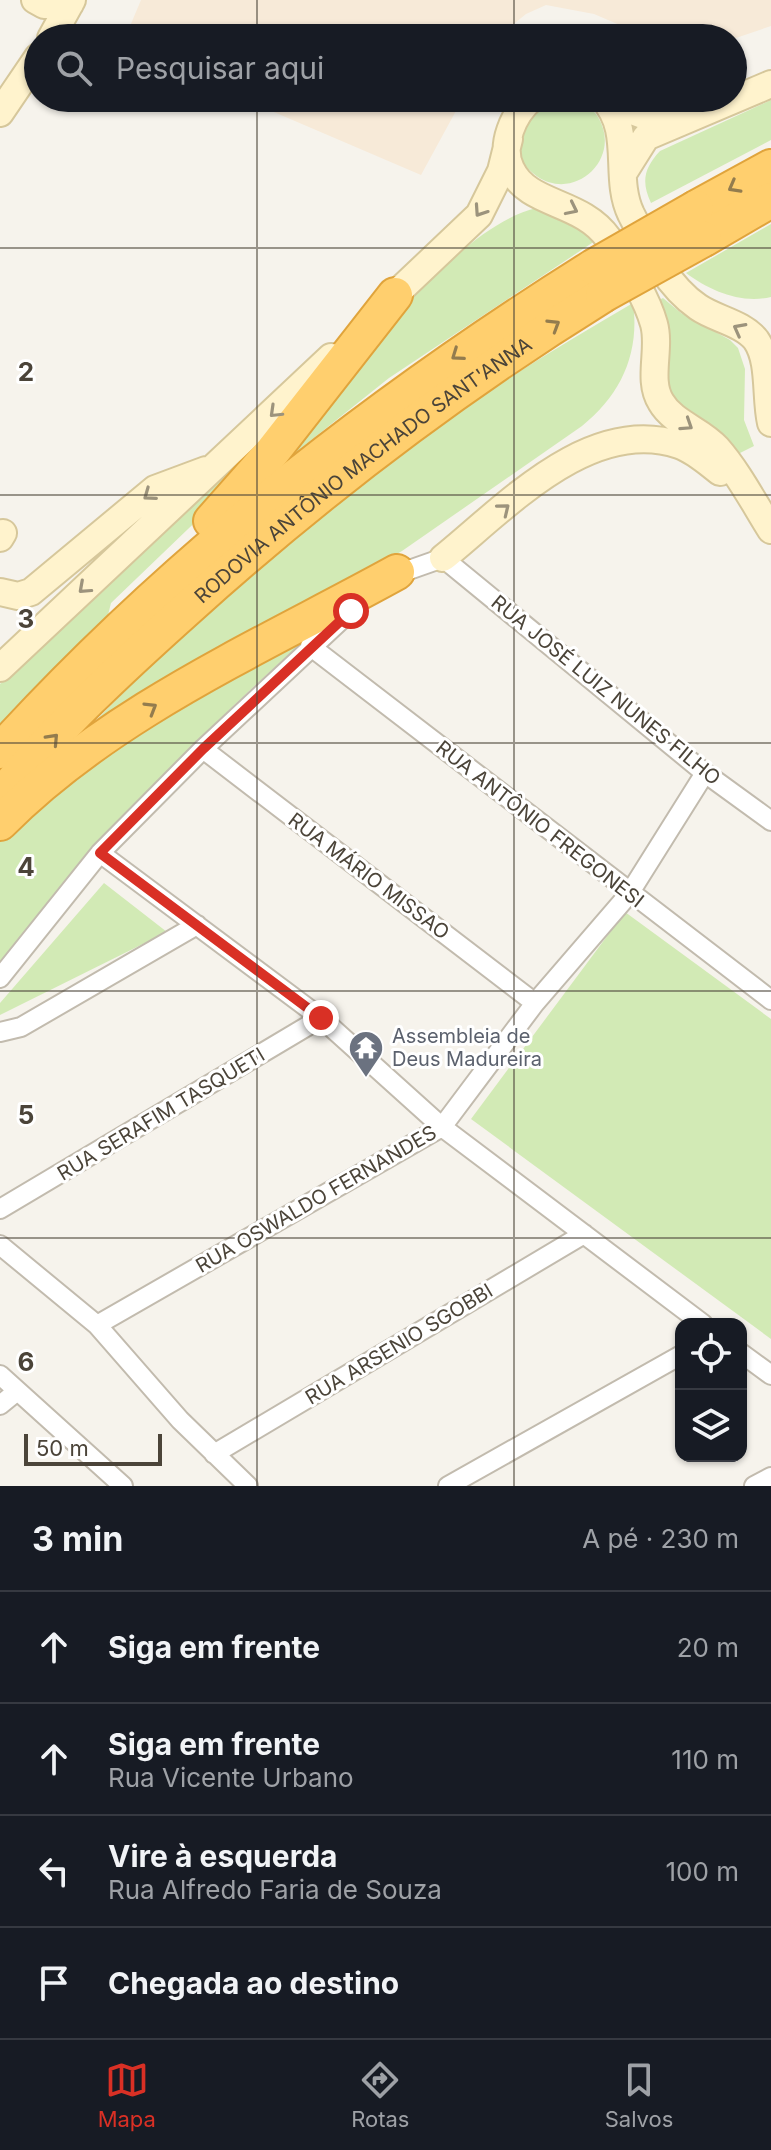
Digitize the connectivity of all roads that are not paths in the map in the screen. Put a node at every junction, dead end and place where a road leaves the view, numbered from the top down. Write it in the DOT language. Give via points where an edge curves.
graph roads {
  1 [pos="35,0"];
  2 [pos="71,2"];
  3 [pos="59,24"];
  4 [pos="24,78"];
  5 [pos="771,84"];
  6 [pos="747,94"];
  7 [pos="519,112"];
  8 [pos="610,112"];
  9 [pos="636,112"];
  10 [pos="665,112"];
  11 [pos="706,112"];
  12 [pos="0,113"];
  13 [pos="509,139"];
  14 [pos="771,167"];
  15 [pos="624,172"];
  16 [pos="771,200"];
  17 [pos="700,223"];
  18 [pos="598,281"];
  19 [pos="395,295"];
  20 [pos="771,423"];
  21 [pos="220,464"];
  22 [pos="750,497"];
  23 [pos="771,530"];
  24 [pos="443,558"];
  25 [pos="397,572"];
  26 [pos="0,592"];
  27 [pos="310,646"];
  28 [pos="0,668"];
  29 [pos="48,698"];
  30 [pos="203,749"];
  31 [pos="0,751"];
  32 [pos="705,773"];
  33 [pos="0,797"];
  34 [pos="771,821"];
  35 [pos="0,823"];
  36 [pos="100,853"];
  37 [pos="629,894"];
  38 [pos="197,925"];
  39 [pos="0,978"];
  40 [pos="771,1000"];
  41 [pos="535,1003"];
  42 [pos="321,1018"];
  43 [pos="0,1032"];
  44 [pos="442,1127"];
  45 [pos="0,1209"];
  46 [pos="584,1234"];
  47 [pos="2,1253"];
  48 [pos="695,1318"];
  49 [pos="97,1325"];
  50 [pos="747,1357"];
  51 [pos="675,1358"];
  52 [pos="0,1375"];
  53 [pos="771,1375"];
  54 [pos="16,1392"];
  55 [pos="0,1405"];
  56 [pos="214,1454"];
  57 [pos="771,1477"];
  58 [pos="123,1486"];
  59 [pos="248,1486"];
  60 [pos="448,1486"];
  61 [pos="754,1486"];
  1 -- 2 [label="main road" via="44,5"];
  2 -- 3 [label="main road"];
  4 -- 12 [label="main road"];
  5 -- 6 [label="main road"];
  7 -- 13 [label="main road"];
  8 -- 15 [label="main road" via="622,138"];
  9 -- 10 [label="main road"];
  11 -- 15 [label="main road" via="646,137"];
  13 -- 19 [label="main road, one-way" via="501,171 479,215"];
  13 -- 22 [label="main road, one-way" via="507,155 519,181 542,198 585,215 607,237 654,324 655,391 661,404 717,448"];
  14 -- 17 [label="highway, RODOVIA ANTÔNIO MACHADO SANT'ANNA, one-way"];
  20 -- 15 [label="main road, one-way" via="766,366 758,342 673,286 629,211"];
  16 -- 17 [label="highway, RODOVIA ANTÔNIO MACHADO SANT'ANNA"];
  17 -- 18 [label="highway, RODOVIA ANTÔNIO MACHADO SANT'ANNA, bridge"];
  18 -- 29 [label="highway, RODOVIA ANTÔNIO MACHADO SANT'ANNA, one-way" via="430,374 293,477 180,573"];
  33 -- 18 [label="highway, RODOVIA ANTÔNIO MACHADO SANT'ANNA, one-way" via="90,698 304,506"];
  19 -- 21 [label="main road, one-way"];
  19 -- 29 [label="highway" via="242,488"];
  21 -- 26 [label="main road, one-way" via="155,489 31,592"];
  21 -- 28 [label="main road, one-way"];
  22 -- 23 [label="main road"];
  24 -- 22 [label="main road, one-way" via="555,467 597,446 678,444"];
  24 -- 25 [label="street"];
  24 -- 32 [label="street, RUA JOSÉ LUIZ NUNES FILHO"];
  25 -- 27 [label="street"];
  35 -- 25 [label="highway, one-way" via="32,790 99,740"];
  27 -- 30 [label="street"];
  27 -- 37 [label="street, RUA ANTÔNIO FREGONESI"];
  29 -- 31 [label="highway, RODOVIA ANTÔNIO MACHADO SANT'ANNA"];
  30 -- 36 [label="street"];
  30 -- 41 [label="street, RUA MÁRIO MISSAO"];
  32 -- 34 [label="street, RUA JOSÉ LUIZ NUNES FILHO"];
  32 -- 37 [label="street, RUA OSWALDO FERNANDES"];
  36 -- 38 [label="street"];
  36 -- 39 [label="street"];
  37 -- 40 [label="street, RUA ANTÔNIO FREGONESI"];
  37 -- 41 [label="street, RUA OSWALDO FERNANDES"];
  38 -- 42 [label="street"];
  38 -- 43 [label="street" via="21,1027"];
  41 -- 44 [label="street, RUA OSWALDO FERNANDES"];
  42 -- 44 [label="street"];
  42 -- 45 [label="street, RUA SERAFIM TASQUETI"];
  44 -- 46 [label="street"];
  44 -- 49 [label="street, RUA OSWALDO FERNANDES"];
  46 -- 48 [label="street"];
  46 -- 56 [label="street, RUA ARSENIO SGOBBI"];
  47 -- 49 [label="street"];
  49 -- 56 [label="street"];
  50 -- 53 [label="street"];
  51 -- 60 [label="street"];
  52 -- 54 [label="street"];
  54 -- 55 [label="street"];
  54 -- 58 [label="street"];
  56 -- 59 [label="street"];
  57 -- 61 [label="street"];
}
